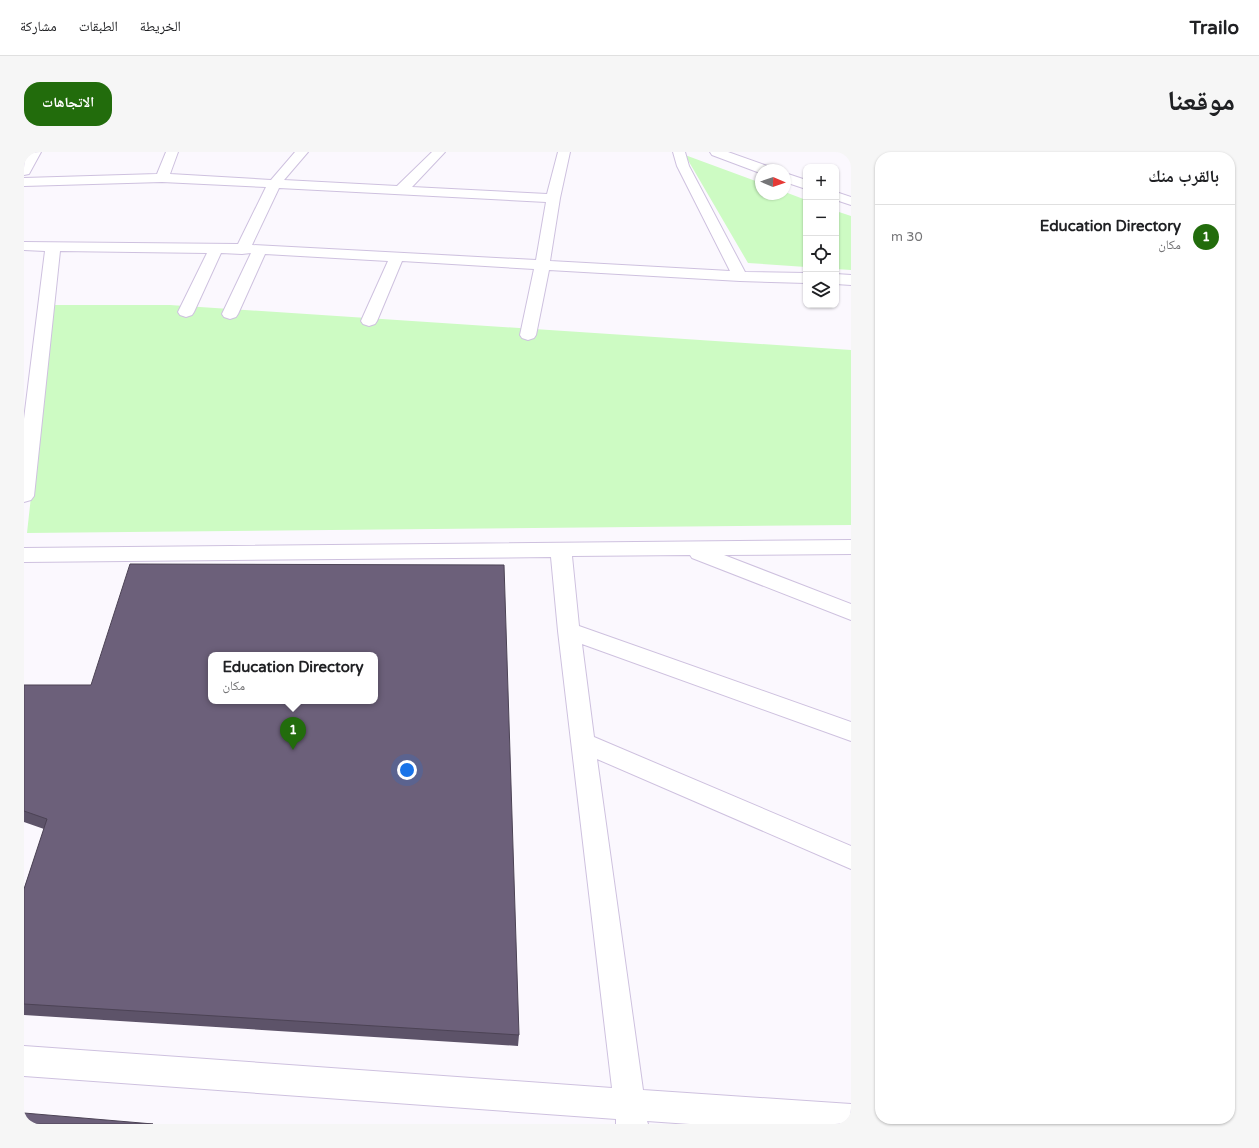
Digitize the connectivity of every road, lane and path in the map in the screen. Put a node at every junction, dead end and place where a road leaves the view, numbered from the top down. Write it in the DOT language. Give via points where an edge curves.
graph roads {
  1 [pos="35,152"];
  2 [pos="172,152"];
  3 [pos="302,152"];
  4 [pos="439,152"];
  5 [pos="564,152"];
  6 [pos="679,152"];
  7 [pos="716,152"];
  8 [pos="755,166"];
  9 [pos="24,171"];
  10 [pos="162,178"];
  11 [pos="791,179"];
  12 [pos="24,182"];
  13 [pos="275,183"];
  14 [pos="803,184"];
  15 [pos="400,191"];
  16 [pos="839,196"];
  17 [pos="553,198"];
  18 [pos="851,198"];
  19 [pos="24,246"];
  20 [pos="53,246"];
  21 [pos="216,248"];
  22 [pos="242,250"];
  23 [pos="260,250"];
  24 [pos="397,257"];
  25 [pos="542,266"];
  26 [pos="740,276"];
  27 [pos="803,278"];
  28 [pos="839,279"];
  29 [pos="851,280"];
  30 [pos="186,312"];
  31 [pos="230,314"];
  32 [pos="369,321"];
  33 [pos="528,335"];
  34 [pos="24,496"];
  35 [pos="851,547"];
  36 [pos="688,549"];
  37 [pos="561,550"];
  38 [pos="24,555"];
  39 [pos="851,612"];
  40 [pos="570,631"];
  41 [pos="851,732"];
  42 [pos="583,742"];
  43 [pos="851,858"];
  44 [pos="24,1061"];
  45 [pos="631,1114"];
  46 [pos="851,1120"];
  1 -- 9 [label="street"];
  2 -- 10 [label="street"];
  3 -- 13 [label="street"];
  4 -- 15 [label="street"];
  5 -- 17 [label="street"];
  6 -- 26 [label="street" via="683,166"];
  7 -- 8 [label="street"];
  10 -- 12 [label="street"];
  10 -- 13 [label="street"];
  11 -- 14 [label="street"];
  13 -- 15 [label="street"];
  13 -- 22 [label="street"];
  15 -- 17 [label="street"];
  16 -- 18 [label="street"];
  17 -- 25 [label="street"];
  19 -- 20 [label="street"];
  20 -- 21 [label="street"];
  20 -- 34 [label="street"];
  21 -- 22 [label="street"];
  21 -- 30 [label="street"];
  22 -- 23 [label="street"];
  23 -- 24 [label="street"];
  23 -- 31 [label="street"];
  24 -- 25 [label="street"];
  24 -- 32 [label="street"];
  25 -- 26 [label="street"];
  25 -- 33 [label="street"];
  26 -- 27 [label="street"];
  28 -- 29 [label="street"];
  35 -- 36 [label="street"];
  36 -- 37 [label="street"];
  36 -- 39 [label="street"];
  37 -- 38 [label="street"];
  37 -- 40 [label="street"];
  40 -- 41 [label="street"];
  40 -- 42 [label="street"];
  42 -- 43 [label="street"];
  42 -- 45 [label="street"];
  44 -- 45 [label="street"];
  45 -- 46 [label="street"];
}
